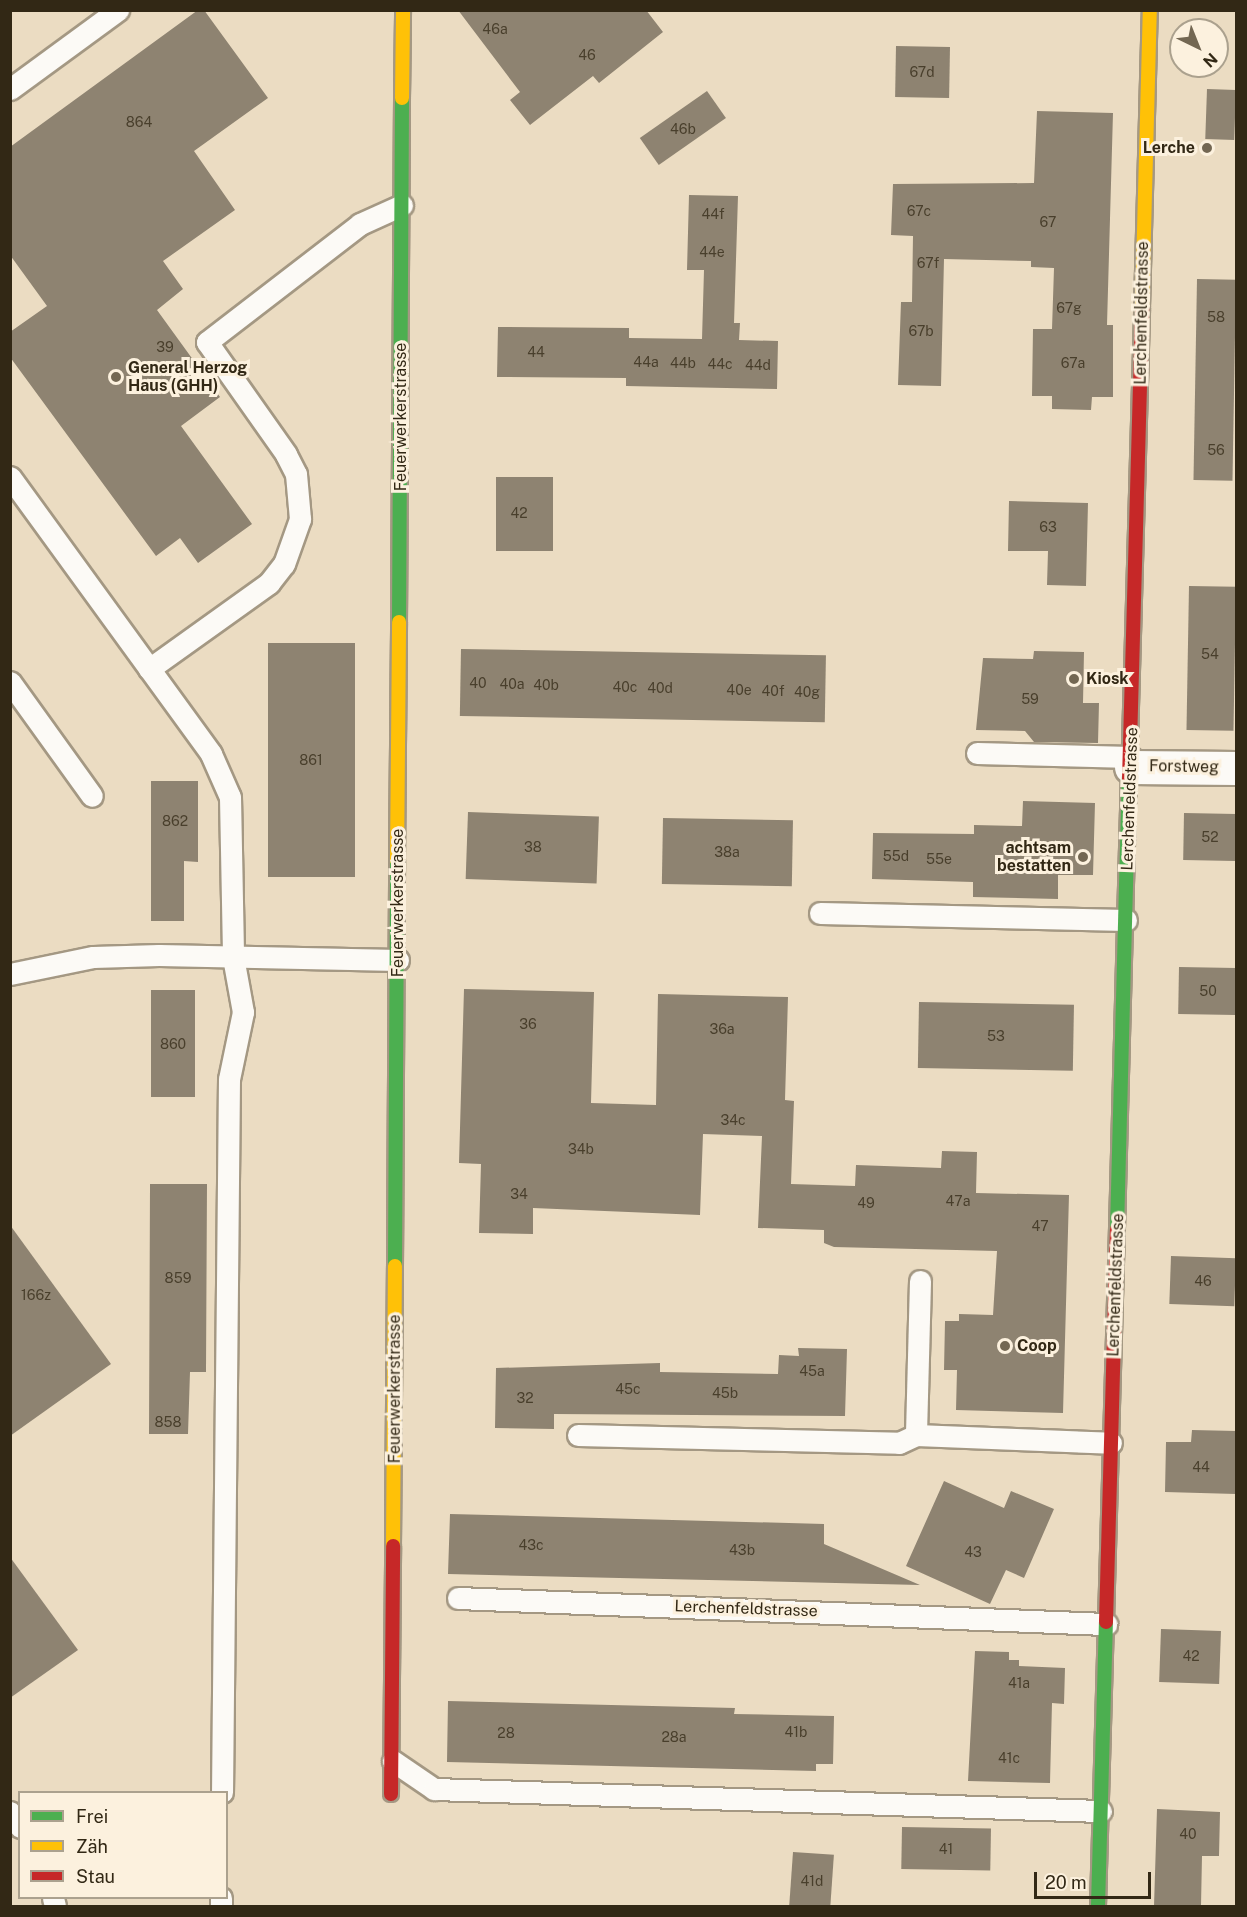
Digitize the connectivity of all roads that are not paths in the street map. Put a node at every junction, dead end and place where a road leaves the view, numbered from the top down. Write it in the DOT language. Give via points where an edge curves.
graph roads {
  1 [pos="118,10"];
  2 [pos="1150,10"];
  3 [pos="405,11"];
  4 [pos="10,89"];
  5 [pos="402,205"];
  6 [pos="10,477"];
  7 [pos="149,669"];
  8 [pos="10,682"];
  9 [pos="977,753"];
  10 [pos="1131,762"];
  11 [pos="1236,768"];
  12 [pos="92,796"];
  13 [pos="820,913"];
  14 [pos="1126,920"];
  15 [pos="233,957"];
  16 [pos="398,960"];
  17 [pos="10,974"];
  18 [pos="920,1281"];
  19 [pos="916,1435"];
  20 [pos="578,1436"];
  21 [pos="1111,1443"];
  22 [pos="458,1598"];
  23 [pos="1106,1624"];
  24 [pos="393,1761"];
  25 [pos="222,1791"];
  26 [pos="392,1794"];
  27 [pos="1101,1810"];
  28 [pos="1098,1906"];
  1 -- 4 [label="lane"];
  2 -- 10 [label="street, Lerchenfeldstrasse"];
  3 -- 5 [label="street, Feuerwerkerstrasse"];
  5 -- 7 [label="lane" via="360,224 207,342 286,454 296,474 300,519 284,564 269,583"];
  5 -- 16 [label="street, Feuerwerkerstrasse"];
  6 -- 7 [label="lane"];
  7 -- 15 [label="lane" via="211,754 230,797"];
  8 -- 12 [label="lane"];
  9 -- 10 [label="lane"];
  10 -- 11 [label="street, Forstweg"];
  10 -- 14 [label="street, Lerchenfeldstrasse"];
  13 -- 14 [label="lane"];
  14 -- 21 [label="street, Lerchenfeldstrasse"];
  15 -- 16 [label="lane"];
  15 -- 17 [label="lane" via="93,957"];
  15 -- 25 [label="lane" via="243,1012 229,1079"];
  16 -- 24 [label="street, Feuerwerkerstrasse"];
  18 -- 19 [label="lane"];
  19 -- 20 [label="lane" via="899,1443"];
  19 -- 21 [label="lane"];
  21 -- 23 [label="street, Lerchenfeldstrasse"];
  22 -- 23 [label="lane, Lerchenfeldstrasse"];
  23 -- 27 [label="street, Lerchenfeldstrasse"];
  24 -- 26 [label="street, Feuerwerkerstrasse"];
  24 -- 27 [label="lane" via="434,1789"];
  27 -- 28 [label="street, Lerchenfeldstrasse"];
}
